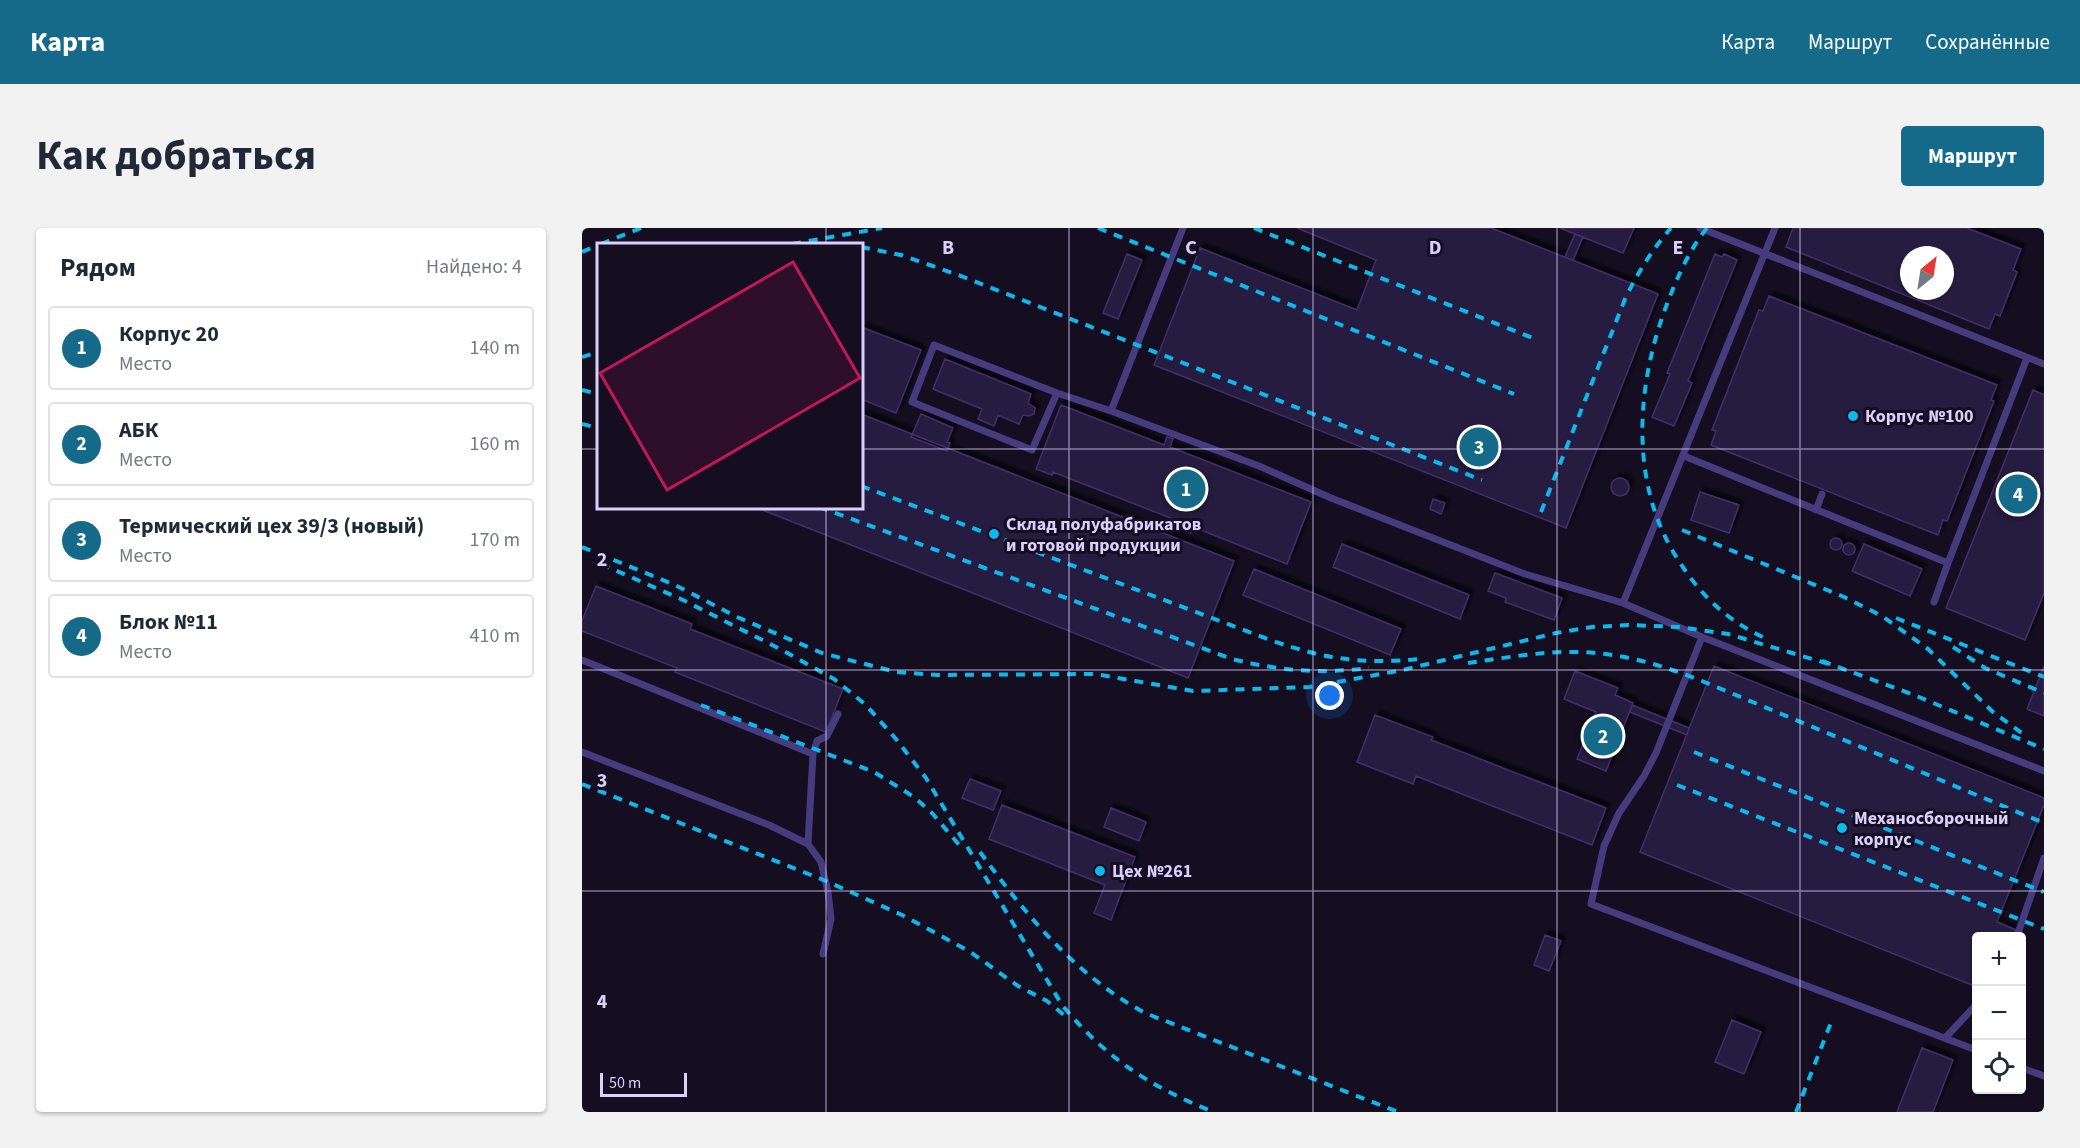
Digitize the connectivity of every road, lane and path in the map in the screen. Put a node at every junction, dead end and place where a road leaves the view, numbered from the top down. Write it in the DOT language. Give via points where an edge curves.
graph roads {
  1 [pos="1183,228"];
  2 [pos="1700,228"];
  3 [pos="1774,228"];
  4 [pos="1763,254"];
  5 [pos="2027,358"];
  6 [pos="2044,364"];
  7 [pos="1057,393"];
  8 [pos="1111,411"];
  9 [pos="1684,456"];
  10 [pos="1822,494"];
  11 [pos="1816,510"];
  12 [pos="1948,563"];
  13 [pos="1934,602"];
  14 [pos="1623,603"];
  15 [pos="1702,637"];
  16 [pos="582,660"];
  17 [pos="838,714"];
  18 [pos="582,752"];
  19 [pos="813,754"];
  20 [pos="2044,771"];
  21 [pos="808,844"];
  22 [pos="2044,858"];
  23 [pos="2018,932"];
  24 [pos="823,954"];
  25 [pos="1972,1010"];
  26 [pos="1945,1038"];
  27 [pos="1972,1048"];
  28 [pos="2026,1069"];
  29 [pos="2044,1076"];
  1 -- 8 [label="lane"];
  2 -- 4 [label="lane"];
  3 -- 4 [label="lane"];
  4 -- 5 [label="lane"];
  4 -- 9 [label="lane"];
  5 -- 6 [label="lane"];
  5 -- 12 [label="lane"];
  7 -- 7 [label="lane" via="934,345 912,402 1032,450"];
  7 -- 8 [label="lane"];
  8 -- 14 [label="lane" via="1259,466 1525,574"];
  9 -- 11 [label="lane"];
  9 -- 14 [label="lane"];
  10 -- 11 [label="lane"];
  11 -- 12 [label="lane"];
  12 -- 13 [label="lane"];
  14 -- 15 [label="lane"];
  15 -- 20 [label="lane"];
  15 -- 26 [label="lane" via="1656,753 1619,813 1604,846 1591,904"];
  16 -- 19 [label="lane"];
  17 -- 19 [label="lane" via="827,736 817,741"];
  18 -- 21 [label="lane"];
  19 -- 21 [label="lane"];
  21 -- 24 [label="lane" via="821,862 828,892 831,919"];
  22 -- 23 [label="lane"];
  25 -- 26 [label="lane"];
  26 -- 27 [label="lane"];
  28 -- 29 [label="lane"];
}
